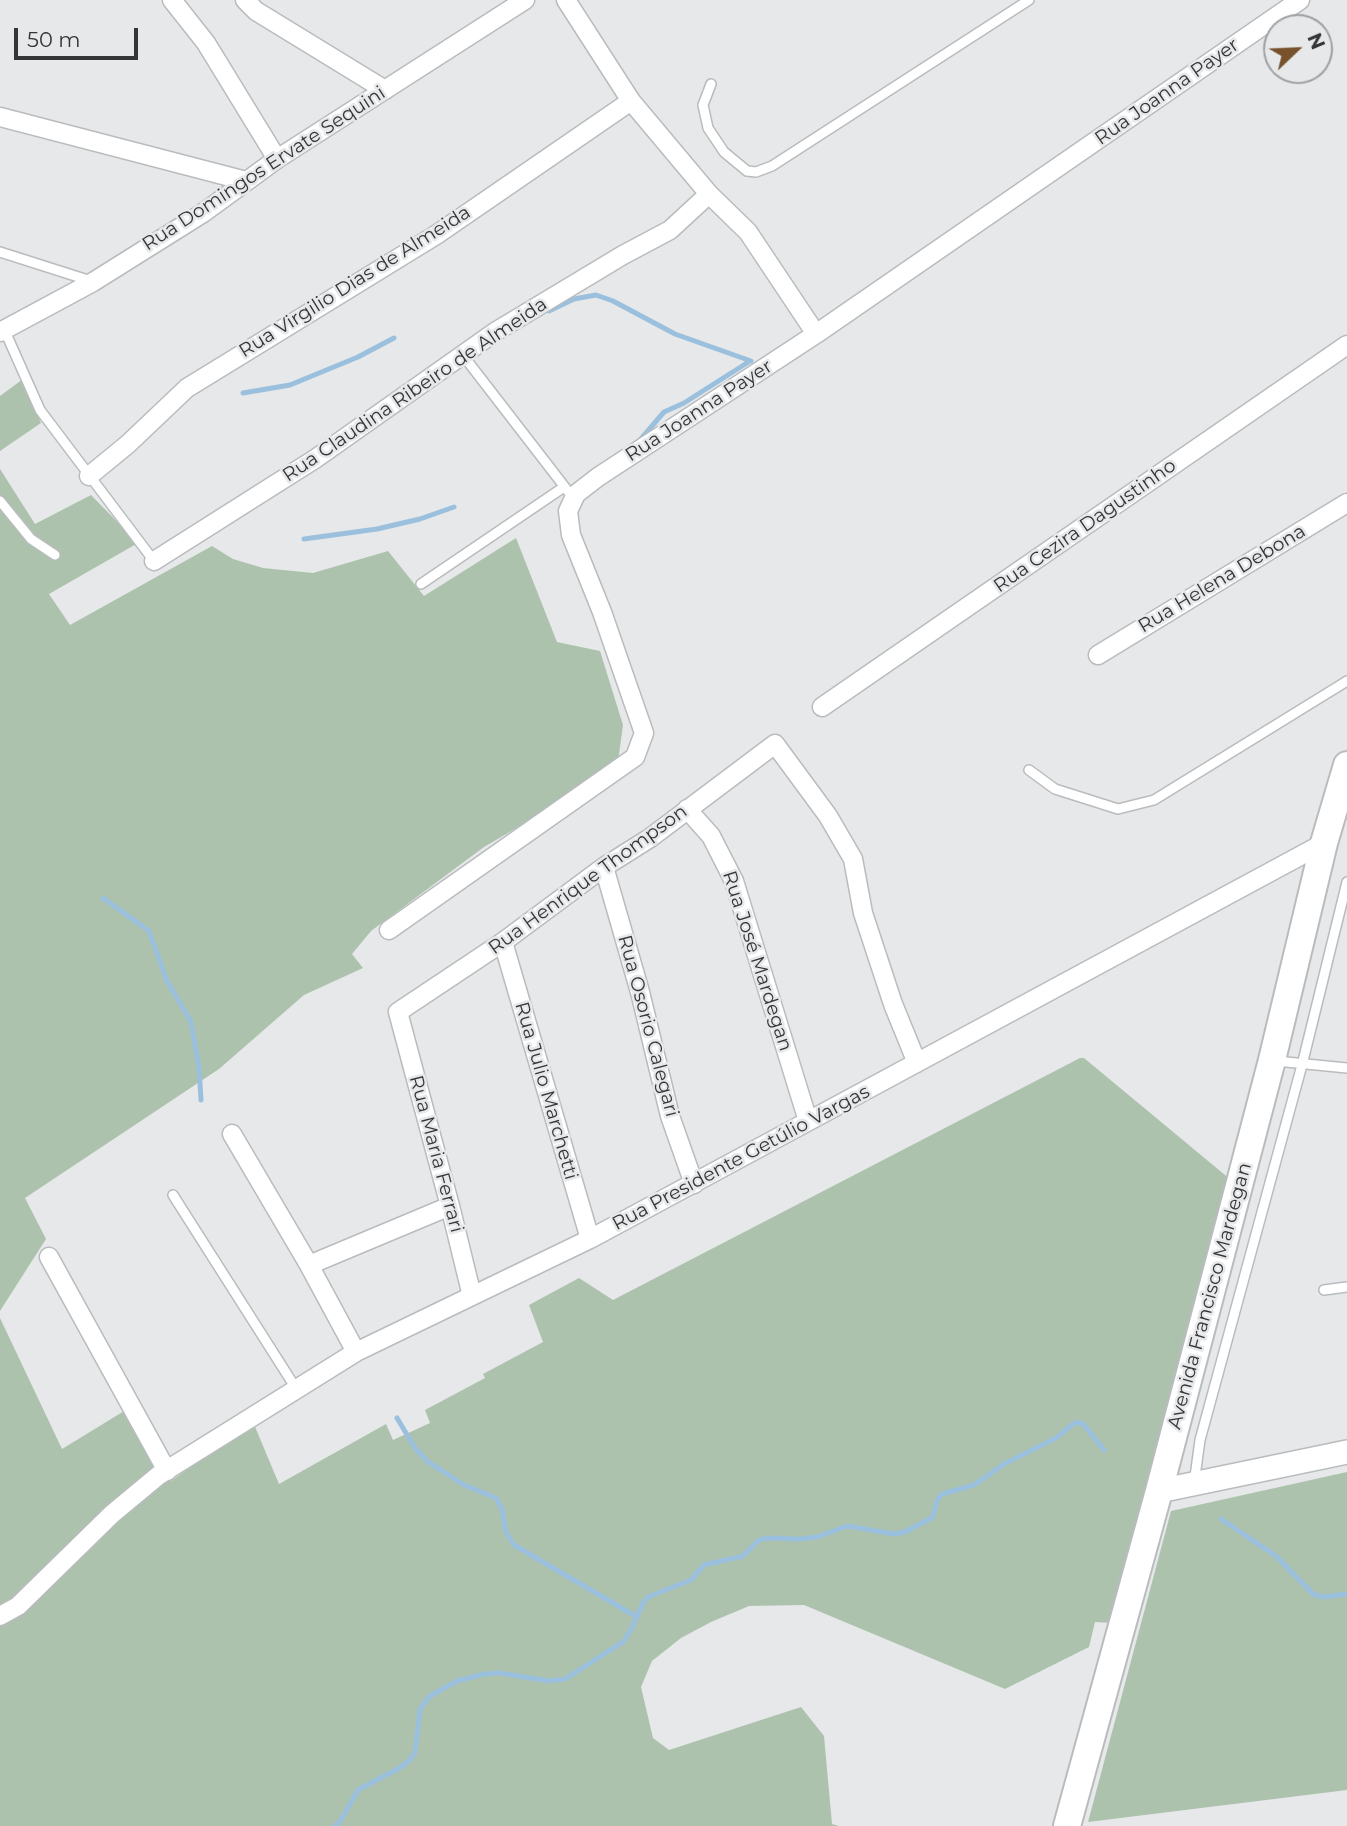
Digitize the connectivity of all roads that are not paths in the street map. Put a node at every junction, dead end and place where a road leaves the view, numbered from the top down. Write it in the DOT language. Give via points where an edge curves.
graph roads {
  1 [pos="172,0"];
  2 [pos="245,0"];
  3 [pos="525,0"];
  4 [pos="566,0"];
  5 [pos="1029,0"];
  6 [pos="1300,0"];
  7 [pos="711,85"];
  8 [pos="385,90"];
  9 [pos="631,102"];
  10 [pos="0,117"];
  11 [pos="277,159"];
  12 [pos="246,181"];
  13 [pos="709,194"];
  14 [pos="0,253"];
  15 [pos="93,282"];
  16 [pos="2,331"];
  17 [pos="816,334"];
  18 [pos="1347,345"];
  19 [pos="462,354"];
  20 [pos="89,477"];
  21 [pos="569,493"];
  22 [pos="0,500"];
  23 [pos="1347,503"];
  24 [pos="55,555"];
  25 [pos="155,561"];
  26 [pos="421,584"];
  27 [pos="1098,655"];
  28 [pos="1347,681"];
  29 [pos="822,707"];
  30 [pos="1347,765"];
  31 [pos="1029,771"];
  32 [pos="687,810"];
  33 [pos="1331,827"];
  34 [pos="604,867"];
  35 [pos="1347,882"];
  36 [pos="389,930"];
  37 [pos="503,942"];
  38 [pos="398,1012"];
  39 [pos="1272,1060"];
  40 [pos="917,1063"];
  41 [pos="1302,1065"];
  42 [pos="1347,1068"];
  43 [pos="808,1121"];
  44 [pos="232,1134"];
  45 [pos="694,1184"];
  46 [pos="173,1195"];
  47 [pos="450,1206"];
  48 [pos="590,1239"];
  49 [pos="49,1257"];
  50 [pos="309,1265"];
  51 [pos="1347,1287"];
  52 [pos="1324,1290"];
  53 [pos="472,1296"];
  54 [pos="356,1352"];
  55 [pos="297,1390"];
  56 [pos="1347,1452"];
  57 [pos="163,1473"];
  58 [pos="1194,1484"];
  59 [pos="1159,1491"];
  60 [pos="0,1616"];
  61 [pos="1069,1817"];
  1 -- 11 [label="street" via="206,43"];
  2 -- 8 [label="street"];
  3 -- 8 [label="street, Rua Domingos Ervate Sequini"];
  4 -- 9 [label="street"];
  5 -- 7 [label="lane" via="756,172 747,171 724,152 708,128 703,105"];
  6 -- 17 [label="street, Rua Joanna Payer"];
  8 -- 11 [label="street, Rua Domingos Ervate Sequini"];
  9 -- 13 [label="street"];
  9 -- 20 [label="street, Rua Virgilio Dias de Almeida" via="436,235 187,388"];
  10 -- 12 [label="street"];
  11 -- 12 [label="street, Rua Domingos Ervate Sequini"];
  12 -- 15 [label="street, Rua Domingos Ervate Sequini"];
  13 -- 17 [label="street" via="748,232"];
  13 -- 19 [label="street, Rua Claudina Ribeiro de Almeida" via="670,230"];
  14 -- 15 [label="lane"];
  15 -- 16 [label="street, Rua Domingos Ervate Sequini"];
  16 -- 20 [label="lane" via="40,410"];
  17 -- 21 [label="street, Rua Joanna Payer" via="576,494"];
  18 -- 29 [label="street, Rua Cezira Dagustinho"];
  19 -- 21 [label="lane"];
  19 -- 25 [label="street, Rua Claudina Ribeiro de Almeida" via="315,459"];
  20 -- 25 [label="lane"];
  21 -- 26 [label="lane"];
  21 -- 36 [label="street" via="571,535 644,733 635,757"];
  22 -- 24 [label="lane" via="30,539"];
  23 -- 27 [label="street, Rua Helena Debona"];
  28 -- 31 [label="lane" via="1154,800 1118,809 1055,789"];
  30 -- 33 [label="main road, Avenida Francisco Mardegan"];
  32 -- 34 [label="street, Rua Henrique Thompson"];
  32 -- 40 [label="street, Rua Henrique Thompson" via="775,744 853,859 863,913"];
  32 -- 43 [label="street, Rua José Mardegan" via="711,836 734,881"];
  33 -- 39 [label="main road, Avenida Francisco Mardegan"];
  33 -- 40 [label="street, Rua Presidente Getúlio Vargas"];
  34 -- 37 [label="street, Rua Henrique Thompson"];
  34 -- 45 [label="street, Rua Osorio Calegari" via="670,1115"];
  35 -- 41 [label="lane"];
  37 -- 38 [label="street, Rua Henrique Thompson"];
  37 -- 48 [label="street, Rua Julio Marchetti"];
  38 -- 47 [label="street, Rua Maria Ferrari"];
  39 -- 41 [label="lane"];
  39 -- 59 [label="main road, Avenida Francisco Mardegan"];
  40 -- 43 [label="street, Rua Presidente Getúlio Vargas"];
  41 -- 42 [label="lane"];
  41 -- 58 [label="lane" via="1200,1440"];
  43 -- 45 [label="street, Rua Presidente Getúlio Vargas"];
  44 -- 50 [label="street"];
  45 -- 48 [label="street, Rua Presidente Getúlio Vargas"];
  46 -- 55 [label="lane"];
  47 -- 50 [label="street"];
  47 -- 53 [label="street, Rua Maria Ferrari"];
  48 -- 53 [label="street, Rua Presidente Getúlio Vargas"];
  49 -- 57 [label="street"];
  50 -- 54 [label="street"];
  51 -- 52 [label="lane"];
  53 -- 54 [label="street, Rua Presidente Getúlio Vargas"];
  54 -- 55 [label="street, Rua Presidente Getúlio Vargas"];
  55 -- 57 [label="street, Rua Presidente Getúlio Vargas"];
  56 -- 58 [label="street"];
  57 -- 60 [label="street, Rua Presidente Getúlio Vargas" via="112,1514 18,1606"];
  58 -- 59 [label="street"];
  59 -- 61 [label="main road, Avenida Francisco Mardegan"];
}
